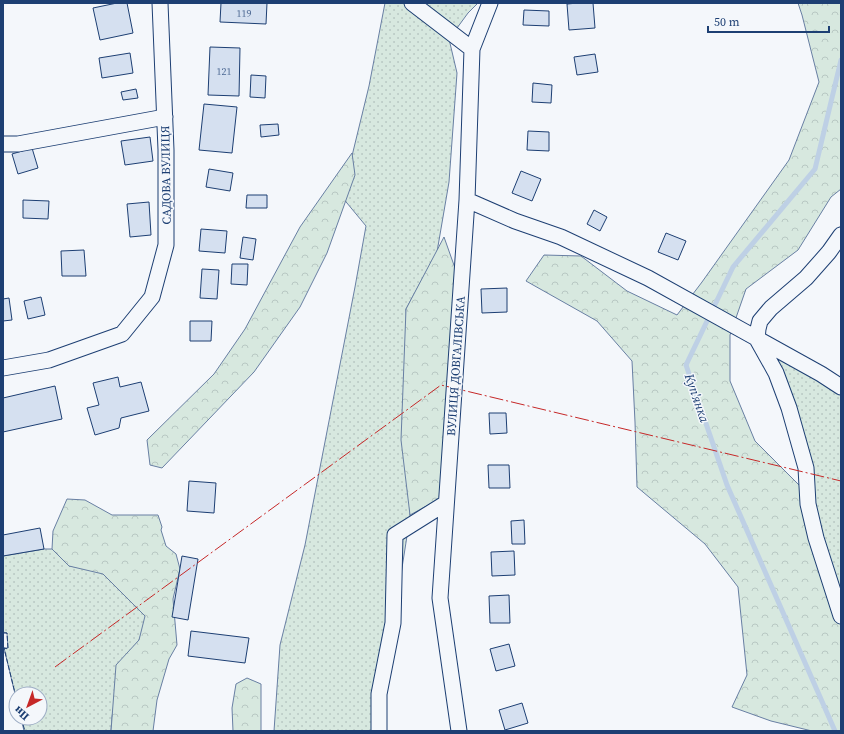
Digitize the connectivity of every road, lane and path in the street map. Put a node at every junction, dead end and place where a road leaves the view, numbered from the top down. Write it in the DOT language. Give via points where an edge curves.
graph roads {
  1 [pos="160,3"];
  2 [pos="412,3"];
  3 [pos="490,3"];
  4 [pos="472,50"];
  5 [pos="165,117"];
  6 [pos="3,144"];
  7 [pos="467,200"];
  8 [pos="841,235"];
  9 [pos="757,339"];
  10 [pos="3,368"];
  11 [pos="841,387"];
  12 [pos="446,503"];
  13 [pos="841,616"];
  14 [pos="379,731"];
  15 [pos="459,731"];
  1 -- 5 [label="street, САДОВА ВУЛИЦЯ"];
  2 -- 4 [label="street"];
  3 -- 4 [label="street, ВУЛИЦЯ ДОВГАЛІВСЬКА"];
  4 -- 7 [label="street, ВУЛИЦЯ ДОВГАЛІВСЬКА"];
  5 -- 6 [label="street" via="18,144"];
  5 -- 10 [label="street, САДОВА ВУЛИЦЯ" via="166,246 152,297 122,334 49,360"];
  7 -- 9 [label="street" via="515,221 562,237 648,278"];
  7 -- 12 [label="street, ВУЛИЦЯ ДОВГАЛІВСЬКА"];
  8 -- 9 [label="street" via="806,278 771,308 760,322"];
  9 -- 11 [label="street"];
  9 -- 13 [label="street" via="776,373 789,408 806,468 808,504 816,538"];
  12 -- 14 [label="street" via="395,535 393,623 379,694"];
  12 -- 15 [label="street, ВУЛИЦЯ ДОВГАЛІВСЬКА" via="440,598"];
}
